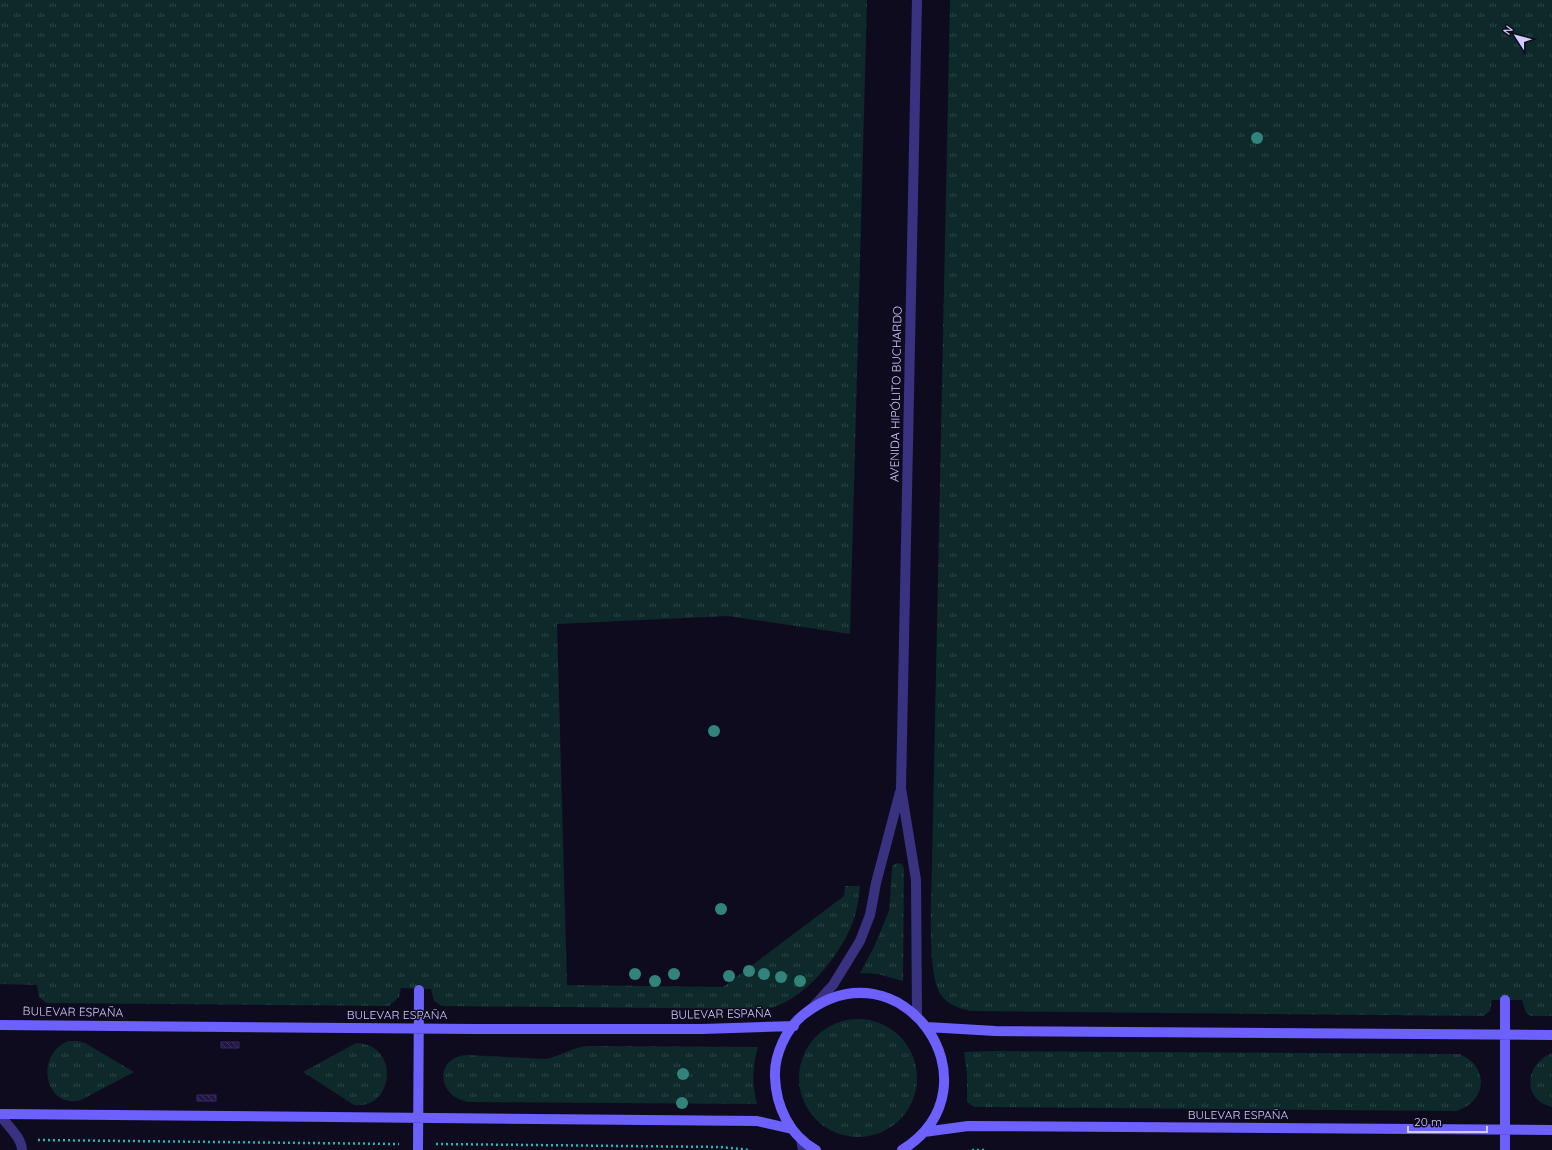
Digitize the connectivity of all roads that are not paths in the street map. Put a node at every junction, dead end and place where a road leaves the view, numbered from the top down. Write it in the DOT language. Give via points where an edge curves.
graph roads {
  1 [pos="917,0"];
  2 [pos="901,788"];
  3 [pos="419,990"];
  4 [pos="1505,1000"];
  5 [pos="812,1008"];
  6 [pos="916,1015"];
  7 [pos="0,1025"];
  8 [pos="794,1026"];
  9 [pos="927,1027"];
  10 [pos="418,1028"];
  11 [pos="1505,1035"];
  12 [pos="1552,1035"];
  13 [pos="0,1115"];
  14 [pos="418,1118"];
  15 [pos="792,1129"];
  16 [pos="1504,1130"];
  17 [pos="1552,1130"];
  18 [pos="924,1132"];
  19 [pos="801,1139"];
  20 [pos="418,1147"];
  21 [pos="912,1147"];
  22 [pos="22,1150"];
  23 [pos="803,1150"];
  24 [pos="816,1150"];
  25 [pos="902,1150"];
  26 [pos="1504,1150"];
  1 -- 2 [label="street, AVENIDA HIPÓLITO BUCHARDO"];
  2 -- 5 [label="street, AVENIDA HIPÓLITO BUCHARDO" via="870,915 860,941 833,984"];
  2 -- 6 [label="street, AVENIDA HIPÓLITO BUCHARDO" via="916,880"];
  3 -- 10 [label="main road"];
  4 -- 11 [label="main road"];
  5 -- 6 [label="main road" via="841,995 874,994 904,1005"];
  5 -- 8 [label="main road"];
  6 -- 9 [label="main road"];
  7 -- 10 [label="main road, BULEVAR ESPAÑA"];
  8 -- 10 [label="main road, BULEVAR ESPAÑA" via="702,1029"];
  8 -- 15 [label="main road" via="782,1045 775,1074 779,1103"];
  9 -- 11 [label="main road" via="995,1031"];
  9 -- 18 [label="main road" via="936,1041 941,1056 944,1083 940,1104"];
  10 -- 14 [label="main road"];
  11 -- 12 [label="main road"];
  11 -- 16 [label="main road"];
  13 -- 14 [label="main road"];
  13 -- 22 [label="street" via="18,1139"];
  14 -- 15 [label="main road" via="756,1121"];
  14 -- 20 [label="main road"];
  15 -- 19 [label="main road"];
  16 -- 17 [label="main road, BULEVAR ESPAÑA"];
  16 -- 18 [label="main road, BULEVAR ESPAÑA" via="968,1126"];
  16 -- 26 [label="main road"];
  18 -- 21 [label="main road"];
  19 -- 23 [label="street"];
  19 -- 24 [label="main road"];
  21 -- 25 [label="main road"];
}
